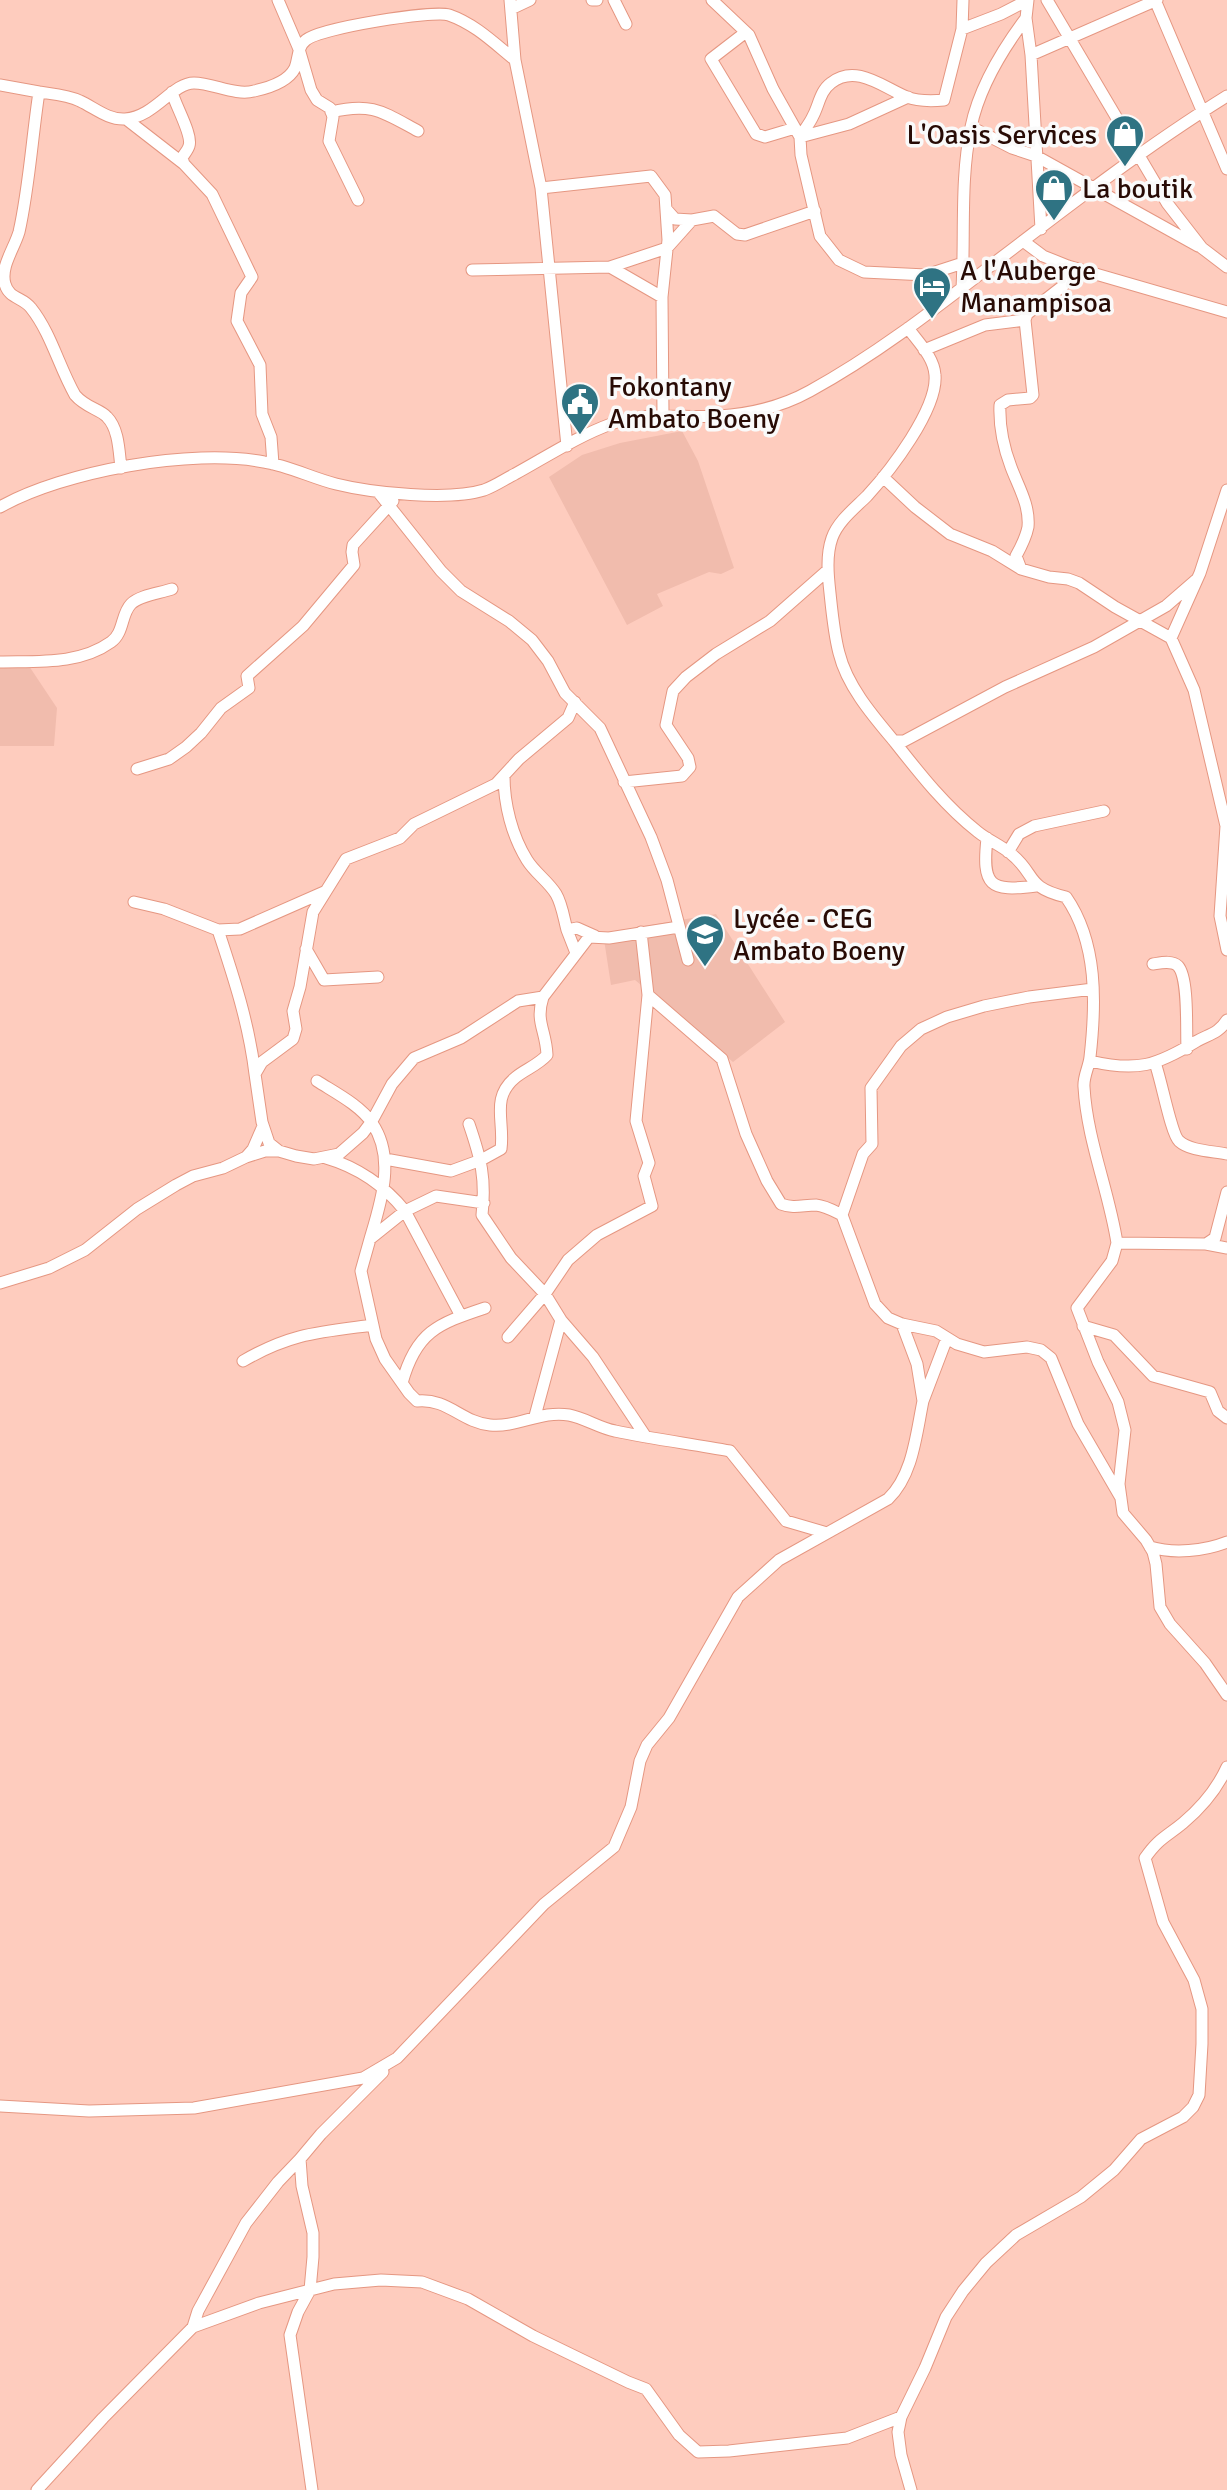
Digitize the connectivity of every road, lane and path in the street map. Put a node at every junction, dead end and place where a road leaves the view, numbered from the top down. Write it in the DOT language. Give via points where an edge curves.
graph roads {
  1 [pos="278,0"];
  2 [pos="530,0"];
  3 [pos="614,0"];
  4 [pos="712,0"];
  5 [pos="963,0"];
  6 [pos="1028,0"];
  7 [pos="1047,0"];
  8 [pos="1156,0"];
  9 [pos="510,4"];
  10 [pos="1026,18"];
  11 [pos="626,24"];
  12 [pos="962,29"];
  13 [pos="746,32"];
  14 [pos="1070,39"];
  15 [pos="299,49"];
  16 [pos="1031,55"];
  17 [pos="515,60"];
  18 [pos="0,85"];
  19 [pos="39,92"];
  20 [pos="172,92"];
  21 [pos="1227,96"];
  22 [pos="908,97"];
  23 [pos="331,112"];
  24 [pos="1202,112"];
  25 [pos="126,119"];
  26 [pos="971,127"];
  27 [pos="418,131"];
  28 [pos="797,132"];
  29 [pos="1036,156"];
  30 [pos="1140,156"];
  31 [pos="184,164"];
  32 [pos="1227,169"];
  33 [pos="541,188"];
  34 [pos="1095,188"];
  35 [pos="358,200"];
  36 [pos="666,210"];
  37 [pos="815,211"];
  38 [pos="692,220"];
  39 [pos="1041,229"];
  40 [pos="1023,241"];
  41 [pos="667,248"];
  42 [pos="1202,248"];
  43 [pos="963,263"];
  44 [pos="610,267"];
  45 [pos="1227,267"];
  46 [pos="1075,268"];
  47 [pos="549,269"];
  48 [pos="472,270"];
  49 [pos="962,288"];
  50 [pos="662,297"];
  51 [pos="1227,312"];
  52 [pos="1025,320"];
  53 [pos="908,328"];
  54 [pos="924,350"];
  55 [pos="663,415"];
  56 [pos="567,446"];
  57 [pos="273,464"];
  58 [pos="121,468"];
  59 [pos="883,477"];
  60 [pos="1227,490"];
  61 [pos="379,493"];
  62 [pos="397,493"];
  63 [pos="0,507"];
  64 [pos="390,507"];
  65 [pos="1021,569"];
  66 [pos="828,570"];
  67 [pos="1196,580"];
  68 [pos="172,589"];
  69 [pos="1142,620"];
  70 [pos="1171,638"];
  71 [pos="0,662"];
  72 [pos="575,702"];
  73 [pos="894,741"];
  74 [pos="137,769"];
  75 [pos="504,776"];
  76 [pos="624,782"];
  77 [pos="1104,811"];
  78 [pos="987,838"];
  79 [pos="1008,852"];
  80 [pos="1036,886"];
  81 [pos="324,891"];
  82 [pos="134,902"];
  83 [pos="679,927"];
  84 [pos="218,930"];
  85 [pos="567,930"];
  86 [pos="641,932"];
  87 [pos="595,936"];
  88 [pos="306,949"];
  89 [pos="1227,950"];
  90 [pos="576,953"];
  91 [pos="688,960"];
  92 [pos="1153,964"];
  93 [pos="378,977"];
  94 [pos="1093,989"];
  95 [pos="648,995"];
  96 [pos="543,997"];
  97 [pos="1227,1020"];
  98 [pos="1223,1031"];
  99 [pos="1187,1049"];
  100 [pos="1090,1061"];
  101 [pos="1155,1063"];
  102 [pos="255,1074"];
  103 [pos="317,1081"];
  104 [pos="372,1121"];
  105 [pos="469,1124"];
  106 [pos="263,1126"];
  107 [pos="279,1151"];
  108 [pos="1227,1154"];
  109 [pos="246,1157"];
  110 [pos="322,1157"];
  111 [pos="385,1159"];
  112 [pos="481,1160"];
  113 [pos="384,1191"];
  114 [pos="1227,1192"];
  115 [pos="484,1203"];
  116 [pos="405,1211"];
  117 [pos="842,1215"];
  118 [pos="370,1239"];
  119 [pos="1117,1243"];
  120 [pos="1206,1244"];
  121 [pos="1227,1248"];
  122 [pos="0,1283"];
  123 [pos="545,1294"];
  124 [pos="485,1308"];
  125 [pos="461,1316"];
  126 [pos="561,1320"];
  127 [pos="902,1324"];
  128 [pos="373,1325"];
  129 [pos="1083,1326"];
  130 [pos="508,1337"];
  131 [pos="947,1338"];
  132 [pos="243,1361"];
  133 [pos="402,1383"];
  134 [pos="923,1401"];
  135 [pos="535,1416"];
  136 [pos="1227,1418"];
  137 [pos="646,1437"];
  138 [pos="1121,1498"];
  139 [pos="827,1533"];
  140 [pos="1227,1542"];
  141 [pos="1150,1547"];
  142 [pos="1227,1695"];
  143 [pos="1227,1767"];
  144 [pos="397,2058"];
  145 [pos="0,2106"];
  146 [pos="300,2159"];
  147 [pos="310,2290"];
  148 [pos="193,2327"];
  149 [pos="901,2417"];
  150 [pos="49,2484"];
  151 [pos="37,2490"];
  152 [pos="312,2490"];
  153 [pos="911,2490"];
  1 -- 15 [label="street"];
  2 -- 9 [label="street"];
  3 -- 11 [label="street"];
  4 -- 13 [label="street"];
  5 -- 12 [label="street"];
  6 -- 10 [label="street"];
  6 -- 12 [label="street"];
  7 -- 14 [label="street"];
  8 -- 14 [label="street"];
  8 -- 24 [label="street"];
  9 -- 17 [label="street"];
  10 -- 16 [label="street"];
  10 -- 26 [label="street" via="986,83"];
  12 -- 22 [label="street" via="944,100"];
  13 -- 28 [label="street"];
  13 -- 28 [label="street" via="711,59 756,134"];
  14 -- 16 [label="street"];
  14 -- 30 [label="street"];
  15 -- 17 [label="street" via="322,32 447,14 477,29"];
  15 -- 20 [label="street" via="294,69 278,83 249,93 191,82"];
  15 -- 23 [label="street" via="311,90"];
  16 -- 29 [label="street"];
  17 -- 33 [label="street"];
  18 -- 19 [label="street"];
  19 -- 25 [label="street"];
  19 -- 58 [label="street" via="21,222 4,281 7,291 30,306 75,395 107,416 118,439"];
  20 -- 25 [label="street" via="152,111"];
  20 -- 31 [label="street" via="189,135"];
  21 -- 24 [label="street"];
  22 -- 28 [label="street" via="849,124"];
  22 -- 28 [label="street" via="863,76 843,77 830,83"];
  23 -- 27 [label="street" via="364,107"];
  23 -- 35 [label="street" via="329,141"];
  24 -- 30 [label="street"];
  24 -- 32 [label="street"];
  25 -- 31 [label="street"];
  26 -- 29 [label="street"];
  26 -- 43 [label="street"];
  28 -- 37 [label="street"];
  29 -- 34 [label="street"];
  29 -- 39 [label="street"];
  30 -- 34 [label="street"];
  30 -- 42 [label="street"];
  31 -- 57 [label="street" via="212,194 252,277 241,293 237,321 260,365 262,414"];
  33 -- 36 [label="street" via="651,176 665,195"];
  33 -- 47 [label="street"];
  34 -- 39 [label="street"];
  34 -- 42 [label="street"];
  36 -- 38 [label="street" via="675,219"];
  36 -- 41 [label="street"];
  37 -- 38 [label="street" via="745,235 714,216"];
  37 -- 43 [label="street" via="820,236 839,260 864,272 926,275"];
  38 -- 41 [label="street"];
  39 -- 40 [label="street"];
  40 -- 46 [label="street" via="1043,256"];
  40 -- 49 [label="street"];
  41 -- 44 [label="street"];
  41 -- 50 [label="street"];
  42 -- 45 [label="street"];
  43 -- 49 [label="street"];
  44 -- 47 [label="street"];
  44 -- 50 [label="street"];
  46 -- 51 [label="street"];
  46 -- 52 [label="street"];
  47 -- 48 [label="street"];
  47 -- 56 [label="street"];
  49 -- 53 [label="street"];
  50 -- 55 [label="street"];
  52 -- 54 [label="street" via="985,325"];
  52 -- 65 [label="street" via="1033,395 1000,405 999,422 1026,511 1028,527 1016,556"];
  53 -- 54 [label="street"];
  53 -- 55 [label="street" via="819,386 775,407 720,416"];
  54 -- 59 [label="street" via="935,374 933,397"];
  55 -- 56 [label="street" via="610,424"];
  56 -- 62 [label="street" via="484,490"];
  57 -- 58 [label="street" via="178,459"];
  57 -- 61 [label="street"];
  58 -- 63 [label="street" via="61,481"];
  59 -- 65 [label="street" via="950,534"];
  59 -- 66 [label="street" via="840,523 832,538"];
  60 -- 67 [label="street"];
  61 -- 62 [label="street"];
  61 -- 64 [label="street"];
  62 -- 64 [label="street"];
  64 -- 72 [label="street" via="451,581 532,640"];
  64 -- 74 [label="street" via="353,545 354,565 303,626 247,676 249,688 221,708 186,747"];
  65 -- 69 [label="street" via="1079,583"];
  66 -- 73 [label="street" via="839,655 854,686"];
  66 -- 76 [label="street" via="770,621 716,654 673,691 666,725 688,758 690,767 682,776"];
  67 -- 69 [label="street"];
  67 -- 70 [label="street"];
  68 -- 71 [label="street" via="129,606 114,641 84,656"];
  69 -- 70 [label="street"];
  69 -- 73 [label="street" via="904,741"];
  70 -- 89 [label="street" via="1194,690 1226,826 1220,916"];
  72 -- 75 [label="street" via="568,718"];
  72 -- 76 [label="street" via="600,728"];
  73 -- 78 [label="street" via="940,798"];
  75 -- 81 [label="street" via="414,824 400,838 346,859"];
  75 -- 85 [label="street" via="506,804 520,845 556,895"];
  76 -- 83 [label="street" via="651,837"];
  77 -- 79 [label="street" via="1034,826 1019,834"];
  78 -- 79 [label="street"];
  78 -- 80 [label="street" via="984,867 995,885 1006,890"];
  79 -- 80 [label="street"];
  80 -- 94 [label="street" via="1066,897 1075,909 1092,962"];
  81 -- 84 [label="street" via="240,929"];
  81 -- 88 [label="street" via="313,912"];
  82 -- 84 [label="street"];
  83 -- 86 [label="street"];
  83 -- 91 [label="street"];
  84 -- 102 [label="street" via="241,999"];
  85 -- 87 [label="street" via="577,928"];
  85 -- 90 [label="street"];
  86 -- 87 [label="street"];
  86 -- 95 [label="street"];
  87 -- 90 [label="street"];
  88 -- 93 [label="street" via="324,980"];
  88 -- 102 [label="street" via="293,1011 293,1039 262,1062"];
  90 -- 96 [label="street"];
  92 -- 99 [label="street" via="1179,967"];
  94 -- 100 [label="street"];
  94 -- 117 [label="street" via="984,1006 921,1029 901,1046 871,1088 872,1144 863,1154"];
  95 -- 117 [label="street" via="722,1059 746,1134 781,1204 815,1205"];
  95 -- 123 [label="street" via="636,1121 649,1163 644,1176 652,1206 597,1235 568,1260"];
  96 -- 104 [label="street" via="518,1001 461,1038 414,1058"];
  96 -- 112 [label="street" via="538,1013 547,1055 507,1085 501,1098 501,1149"];
  97 -- 98 [label="street"];
  98 -- 99 [label="street"];
  99 -- 101 [label="street"];
  100 -- 101 [label="street" via="1129,1067"];
  100 -- 119 [label="street" via="1083,1084"];
  101 -- 108 [label="street" via="1172,1133 1194,1148"];
  102 -- 106 [label="street"];
  103 -- 104 [label="street"];
  104 -- 110 [label="street" via="339,1154"];
  104 -- 111 [label="street"];
  105 -- 112 [label="street"];
  106 -- 107 [label="street" via="269,1143"];
  106 -- 109 [label="street"];
  107 -- 109 [label="street"];
  107 -- 110 [label="street"];
  109 -- 122 [label="street" via="176,1185 85,1250"];
  110 -- 113 [label="street" via="357,1169"];
  111 -- 112 [label="street" via="451,1171"];
  111 -- 113 [label="street"];
  112 -- 115 [label="street"];
  113 -- 116 [label="street"];
  113 -- 118 [label="street"];
  114 -- 120 [label="street" via="1215,1238"];
  115 -- 116 [label="street" via="436,1196"];
  115 -- 123 [label="street" via="482,1215 511,1258"];
  116 -- 118 [label="street"];
  116 -- 125 [label="street"];
  117 -- 127 [label="street" via="875,1304"];
  118 -- 128 [label="street" via="361,1271"];
  119 -- 120 [label="street"];
  119 -- 129 [label="street" via="1112,1261 1077,1308"];
  120 -- 121 [label="street"];
  123 -- 126 [label="street"];
  123 -- 130 [label="street"];
  124 -- 125 [label="street"];
  125 -- 133 [label="street" via="427,1333 410,1358"];
  126 -- 135 [label="street"];
  126 -- 137 [label="street" via="593,1357"];
  127 -- 131 [label="street"];
  127 -- 134 [label="street"];
  128 -- 132 [label="street" via="306,1333"];
  128 -- 133 [label="street" via="385,1359"];
  129 -- 136 [label="street" via="1114,1335 1153,1376 1210,1392"];
  129 -- 138 [label="street" via="1125,1430"];
  131 -- 134 [label="street"];
  131 -- 138 [label="street" via="984,1352 1027,1347 1051,1358 1078,1424"];
  133 -- 135 [label="street" via="417,1401 430,1399 472,1422 502,1425"];
  134 -- 139 [label="street" via="900,1487"];
  135 -- 137 [label="street" via="569,1415"];
  137 -- 139 [label="street" via="730,1451 786,1521"];
  138 -- 141 [label="street" via="1123,1513"];
  139 -- 144 [label="street" via="779,1560 738,1597 669,1718 647,1745 614,1847 544,1904"];
  140 -- 141 [label="street" via="1165,1552"];
  141 -- 142 [label="street" via="1160,1607"];
  143 -- 149 [label="street" via="1217,1788 1145,1858 1163,1922 1194,1980 1202,2009 1199,2095 1193,2107 1141,2139 1081,2197 1016,2235 986,2263 946,2317"];
  144 -- 145 [label="street" via="363,2078 194,2108 89,2111"];
  144 -- 146 [label="street"];
  146 -- 147 [label="street" via="313,2233"];
  146 -- 148 [label="street" via="246,2223"];
  147 -- 148 [label="street"];
  147 -- 149 [label="street" via="381,2280 422,2282 468,2299 646,2389 698,2452 847,2438"];
  147 -- 152 [label="street" via="290,2335"];
  148 -- 150 [label="street"];
  149 -- 153 [label="street" via="901,2455"];
  150 -- 151 [label="street"];
}
